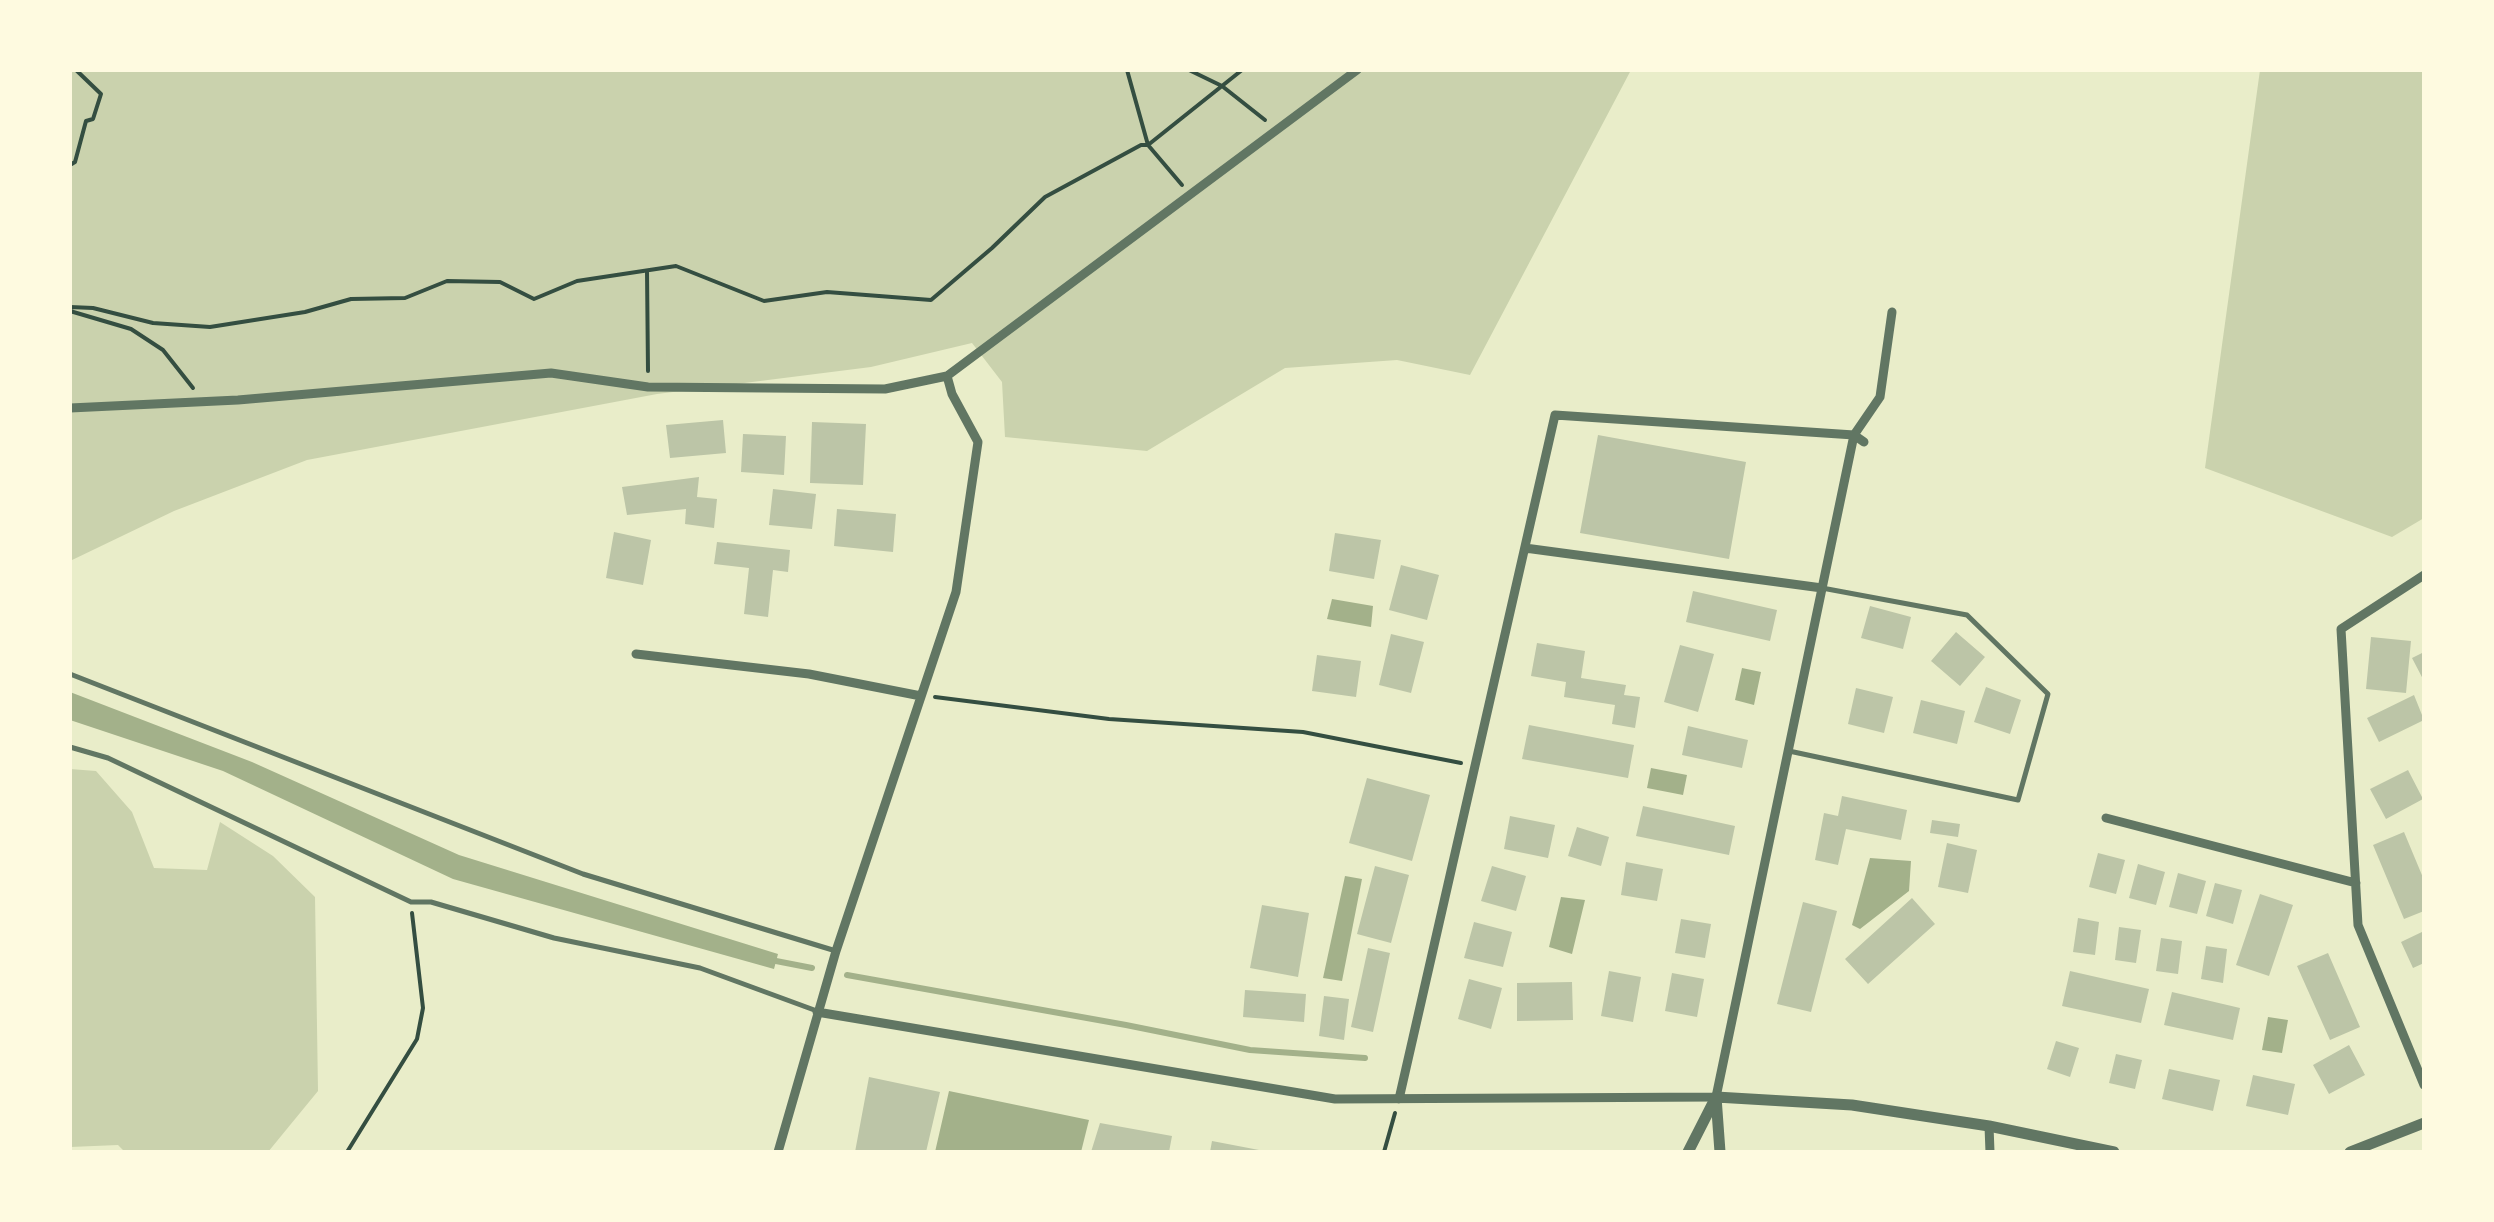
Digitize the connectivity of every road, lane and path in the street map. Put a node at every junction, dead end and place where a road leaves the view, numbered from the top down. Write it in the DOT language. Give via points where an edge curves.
graph roads {
  1 [pos="76,70"];
  2 [pos="1128,70"];
  3 [pos="1189,70"];
  4 [pos="1242,70"];
  5 [pos="1357,70"];
  6 [pos="1222,86"];
  7 [pos="1277,130"];
  8 [pos="1148,144"];
  9 [pos="70,165"];
  10 [pos="1190,195"];
  11 [pos="647,270"];
  12 [pos="70,308"];
  13 [pos="1892,312"];
  14 [pos="948,376"];
  15 [pos="648,387"];
  16 [pos="204,402"];
  17 [pos="70,408"];
  18 [pos="1854,434"];
  19 [pos="1864,442"];
  20 [pos="1525,548"];
  21 [pos="2424,574"];
  22 [pos="1822,588"];
  23 [pos="636,654"];
  24 [pos="70,674"];
  25 [pos="921,696"];
  26 [pos="70,747"];
  27 [pos="1789,751"];
  28 [pos="1475,766"];
  29 [pos="2106,818"];
  30 [pos="2356,883"];
  31 [pos="411,902"];
  32 [pos="836,951"];
  33 [pos="817,1012"];
  34 [pos="2424,1085"];
  35 [pos="1716,1097"];
  36 [pos="1399,1099"];
  37 [pos="2424,1123"];
  38 [pos="1989,1126"];
  39 [pos="347,1152"];
  40 [pos="778,1152"];
  41 [pos="1384,1152"];
  42 [pos="1688,1152"];
  43 [pos="1720,1152"];
  44 [pos="1990,1152"];
  45 [pos="2114,1152"];
  46 [pos="2350,1152"];
  1 -- 9 [label="path" via="101,94"];
  2 -- 8 [label="path"];
  3 -- 6 [label="path"];
  4 -- 6 [label="path"];
  5 -- 7 [label="street"];
  6 -- 7 [label="path"];
  6 -- 8 [label="path"];
  7 -- 10 [label="street"];
  8 -- 10 [label="path"];
  8 -- 11 [label="path" via="1045,196 931,300 827,292 764,301 676,266"];
  10 -- 14 [label="street"];
  11 -- 12 [label="path" via="577,281 534,299 500,282 448,281 404,298 351,300 210,327"];
  11 -- 15 [label="path"];
  12 -- 16 [label="path" via="131,329 163,350"];
  13 -- 18 [label="street" via="1880,397"];
  14 -- 15 [label="street" via="885,389"];
  14 -- 25 [label="street" via="978,442 956,592"];
  15 -- 16 [label="street" via="551,373"];
  16 -- 17 [label="street"];
  18 -- 19 [label="street"];
  18 -- 20 [label="street" via="1555,415"];
  18 -- 22 [label="street"];
  20 -- 22 [label="street"];
  20 -- 28 [label="street"];
  21 -- 30 [label="street" via="2342,629"];
  22 -- 27 [label="street"];
  22 -- 27 [label="lane" via="1968,615 2048,694 2018,800"];
  23 -- 25 [label="street" via="809,674"];
  24 -- 32 [label="lane" via="582,874"];
  25 -- 28 [label="path" via="1109,719 1303,732"];
  25 -- 32 [label="street"];
  26 -- 31 [label="lane" via="108,758"];
  27 -- 35 [label="street"];
  28 -- 36 [label="street"];
  29 -- 30 [label="street"];
  30 -- 34 [label="street" via="2358,925"];
  31 -- 33 [label="lane" via="700,968"];
  31 -- 39 [label="path" via="423,1008 417,1040"];
  32 -- 33 [label="street"];
  33 -- 36 [label="street" via="1335,1099"];
  33 -- 40 [label="street"];
  35 -- 36 [label="street"];
  35 -- 38 [label="street" via="1852,1105"];
  35 -- 42 [label="street"];
  35 -- 43 [label="street"];
  36 -- 41 [label="path"];
  37 -- 46 [label="street"];
  38 -- 44 [label="street"];
  38 -- 45 [label="street"];
}
